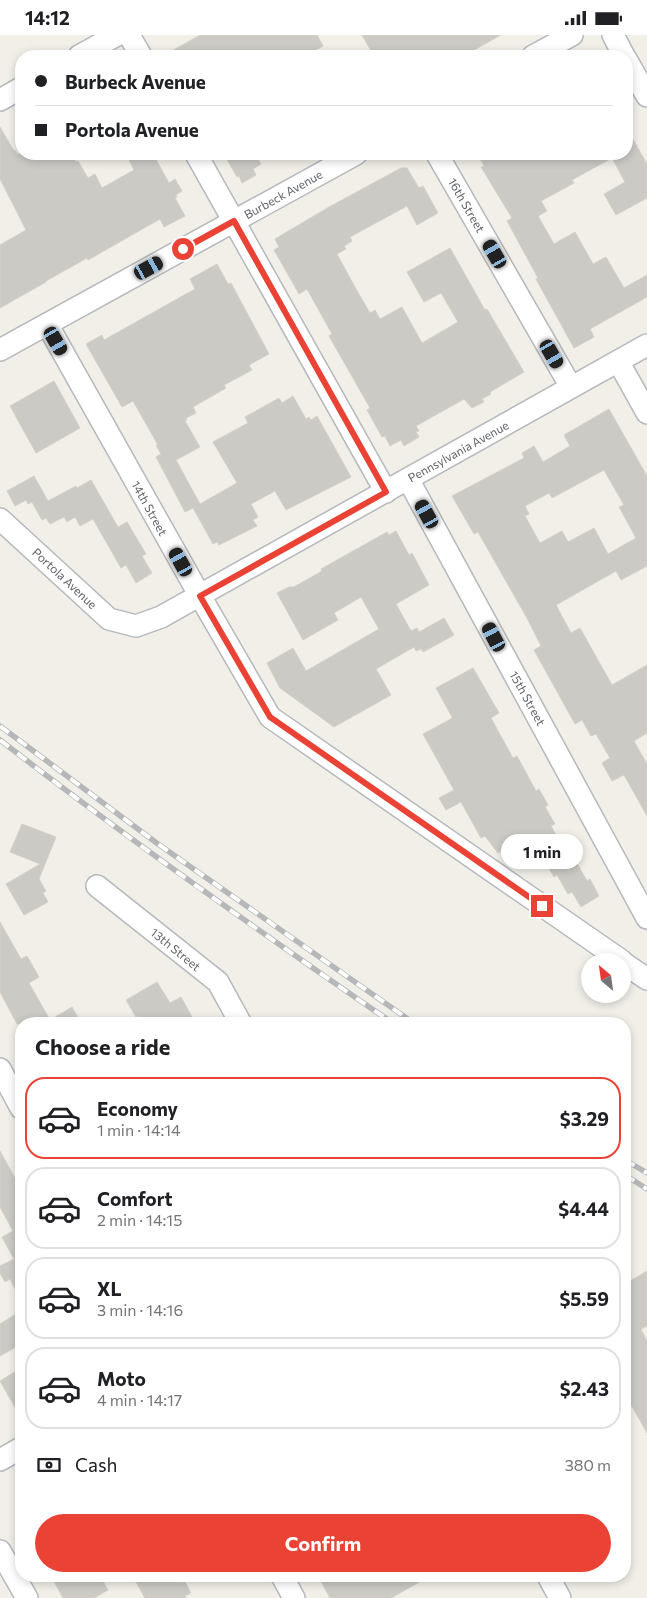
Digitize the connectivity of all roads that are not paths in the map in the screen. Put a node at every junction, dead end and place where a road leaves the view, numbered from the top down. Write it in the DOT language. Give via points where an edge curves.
graph roads {
  1 [pos="117,35"];
  2 [pos="129,35"];
  3 [pos="572,35"];
  4 [pos="612,35"];
  5 [pos="90,50"];
  6 [pos="138,50"];
  7 [pos="544,50"];
  8 [pos="620,50"];
  9 [pos="633,72"];
  10 [pos="15,91"];
  11 [pos="647,96"];
  12 [pos="0,100"];
  13 [pos="199,160"];
  14 [pos="345,160"];
  15 [pos="441,160"];
  16 [pos="234,221"];
  17 [pos="47,324"];
  18 [pos="647,345"];
  19 [pos="0,350"];
  20 [pos="618,361"];
  21 [pos="571,387"];
  22 [pos="647,413"];
  23 [pos="408,479"];
  24 [pos="386,492"];
  25 [pos="0,519"];
  26 [pos="200,596"];
  27 [pos="136,626"];
  28 [pos="97,886"];
  29 [pos="647,918"];
  30 [pos="609,953"];
  31 [pos="631,968"];
  32 [pos="647,979"];
  33 [pos="237,1017"];
  34 [pos="0,1069"];
  35 [pos="15,1097"];
  36 [pos="15,1451"];
  37 [pos="0,1460"];
  38 [pos="0,1551"];
  39 [pos="15,1577"];
  40 [pos="18,1582"];
  41 [pos="285,1582"];
  42 [pos="551,1582"];
  43 [pos="27,1598"];
  44 [pos="294,1598"];
  45 [pos="560,1598"];
  1 -- 5 [label="street"];
  2 -- 6 [label="street"];
  3 -- 7 [label="street"];
  4 -- 8 [label="street"];
  9 -- 11 [label="street"];
  10 -- 12 [label="street"];
  13 -- 16 [label="street"];
  14 -- 16 [label="street, Burbeck Avenue"];
  15 -- 21 [label="street, 16th Street"];
  16 -- 17 [label="street, Burbeck Avenue"];
  16 -- 24 [label="street"];
  17 -- 19 [label="street, Burbeck Avenue"];
  17 -- 26 [label="street, 14th Street"];
  18 -- 20 [label="street, Pennsylvania Avenue"];
  20 -- 21 [label="street, Pennsylvania Avenue"];
  20 -- 22 [label="street"];
  21 -- 23 [label="street, Pennsylvania Avenue"];
  23 -- 24 [label="street, Pennsylvania Avenue"];
  23 -- 29 [label="street, 15th Street"];
  24 -- 26 [label="street, Pennsylvania Avenue"];
  25 -- 27 [label="street, Portola Avenue" via="109,619"];
  26 -- 27 [label="street, Pennsylvania Avenue"];
  26 -- 30 [label="street, 14th Street" via="270,717"];
  28 -- 33 [label="street, 13th Street" via="218,982"];
  31 -- 32 [label="street"];
  34 -- 35 [label="street"];
  36 -- 37 [label="street"];
  38 -- 39 [label="street"];
  40 -- 43 [label="street"];
  41 -- 44 [label="street"];
  42 -- 45 [label="street"];
}
